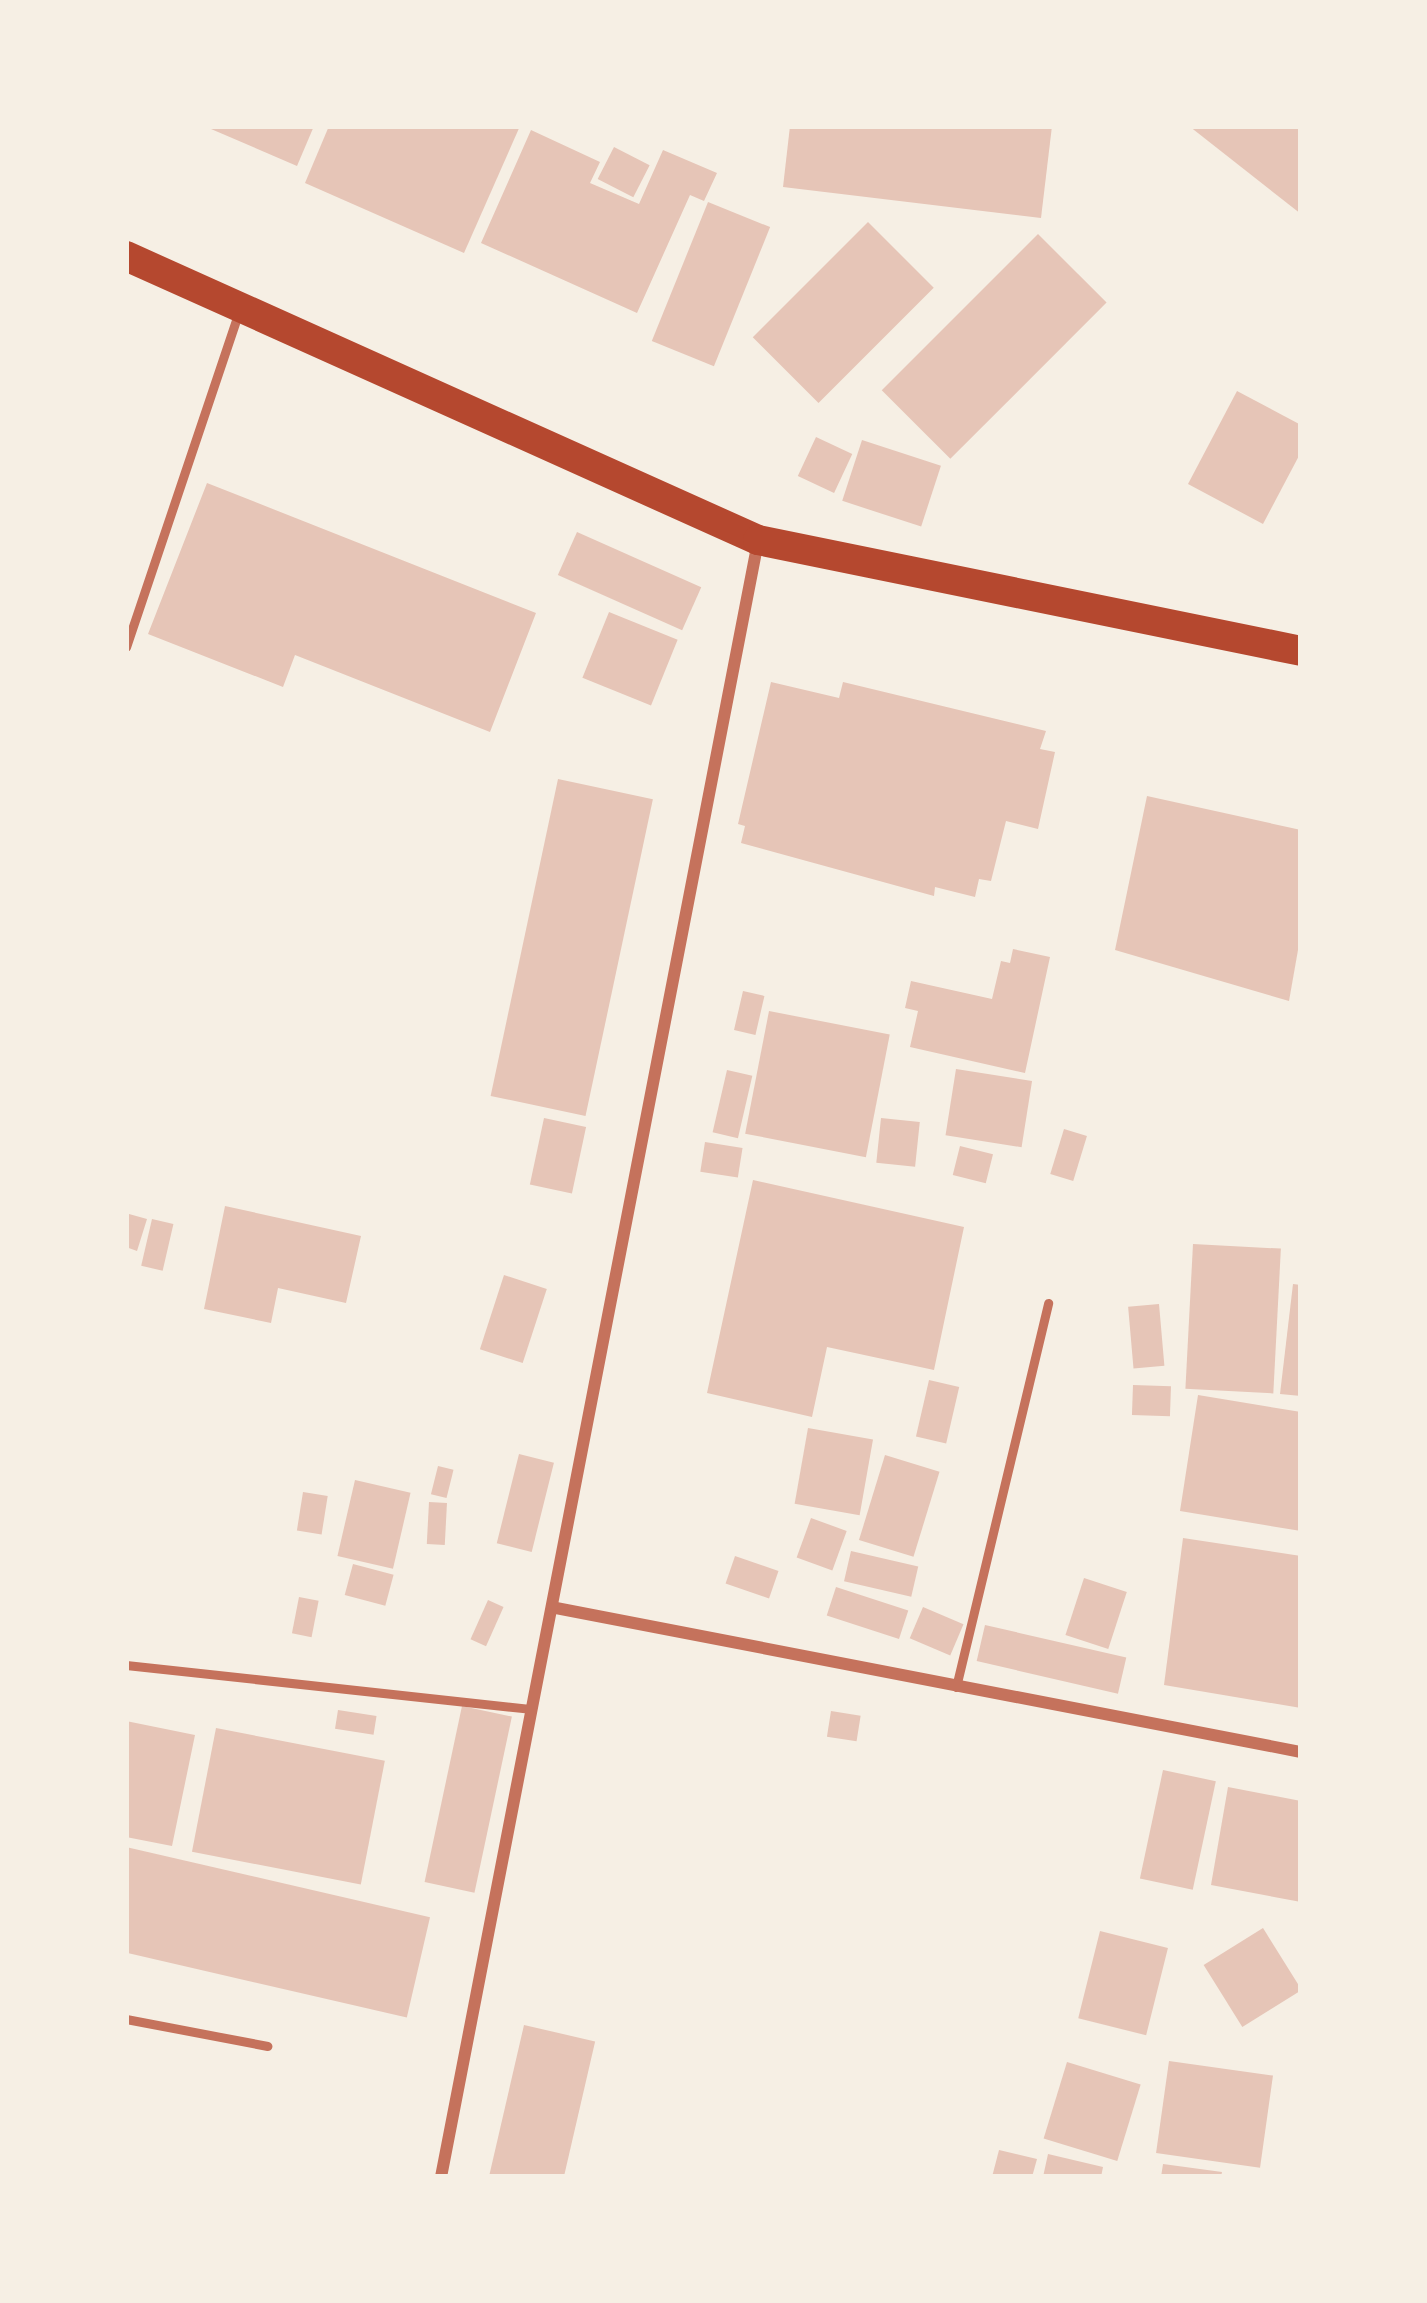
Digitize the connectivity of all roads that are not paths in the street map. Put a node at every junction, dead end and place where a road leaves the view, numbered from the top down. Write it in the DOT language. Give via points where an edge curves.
graph roads {
  1 [pos="126,256"];
  2 [pos="240,307"];
  3 [pos="758,540"];
  4 [pos="126,647"];
  5 [pos="1301,651"];
  6 [pos="1048,1303"];
  7 [pos="556,1608"];
  8 [pos="126,1665"];
  9 [pos="956,1688"];
  10 [pos="528,1709"];
  11 [pos="1301,1752"];
  12 [pos="126,2019"];
  13 [pos="267,2046"];
  14 [pos="441,2177"];
  1 -- 2 [label="main road"];
  2 -- 3 [label="main road"];
  2 -- 4 [label="lane"];
  3 -- 5 [label="main road"];
  3 -- 7 [label="street"];
  6 -- 9 [label="lane"];
  7 -- 9 [label="street"];
  7 -- 10 [label="street"];
  8 -- 10 [label="lane"];
  9 -- 11 [label="street"];
  10 -- 14 [label="street"];
  12 -- 13 [label="lane"];
}
